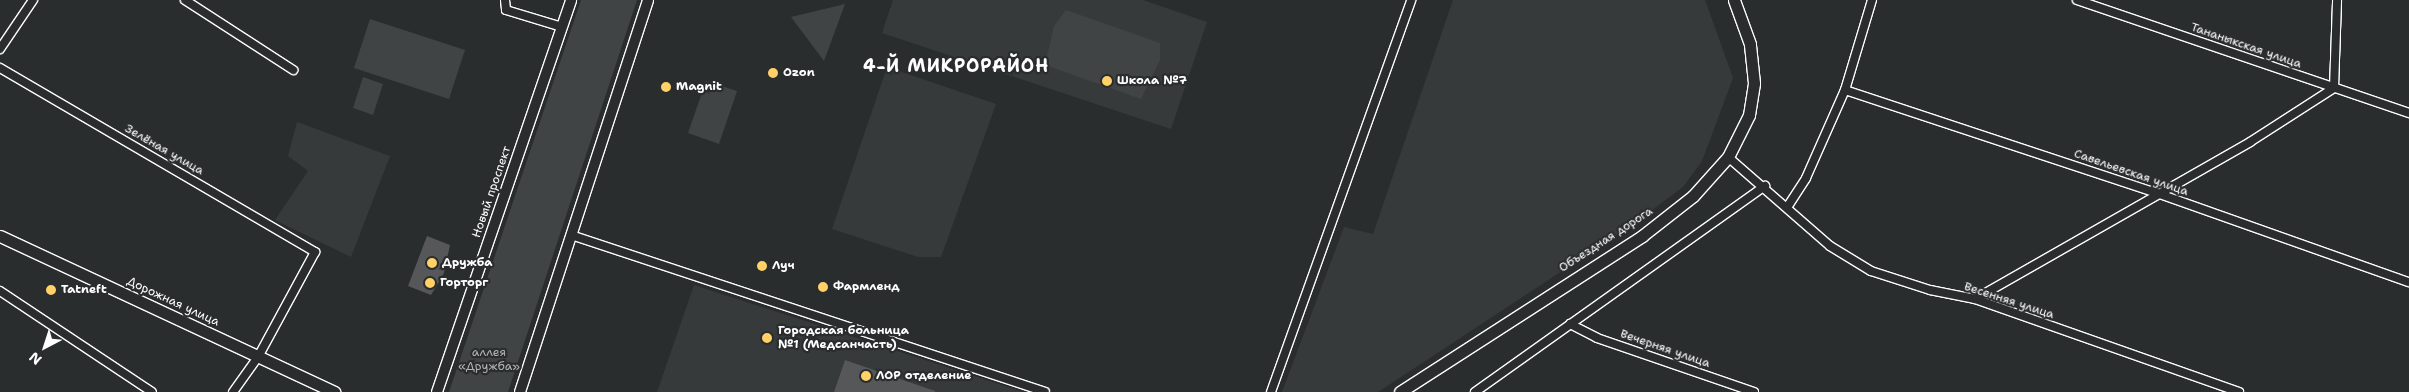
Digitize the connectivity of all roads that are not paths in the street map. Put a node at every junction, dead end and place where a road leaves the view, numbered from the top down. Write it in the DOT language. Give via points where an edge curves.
graph roads {
  1 [pos="33,0"];
  2 [pos="185,0"];
  3 [pos="504,0"];
  4 [pos="571,0"];
  5 [pos="648,0"];
  6 [pos="1411,0"];
  7 [pos="1734,0"];
  8 [pos="1872,0"];
  9 [pos="2077,0"];
  10 [pos="2337,0"];
  11 [pos="562,27"];
  12 [pos="0,50"];
  13 [pos="0,68"];
  14 [pos="293,70"];
  15 [pos="2334,88"];
  16 [pos="1845,90"];
  17 [pos="2409,113"];
  18 [pos="1728,157"];
  19 [pos="1765,186"];
  20 [pos="2158,193"];
  21 [pos="1788,206"];
  22 [pos="571,235"];
  23 [pos="0,236"];
  24 [pos="2409,282"];
  25 [pos="0,291"];
  26 [pos="1975,299"];
  27 [pos="1570,324"];
  28 [pos="258,357"];
  29 [pos="152,392"];
  30 [pos="233,392"];
  31 [pos="334,392"];
  32 [pos="437,392"];
  33 [pos="520,392"];
  34 [pos="1045,392"];
  35 [pos="1271,392"];
  36 [pos="1400,392"];
  37 [pos="1475,392"];
  38 [pos="1754,392"];
  39 [pos="2239,392"];
  1 -- 12 [label="street"];
  2 -- 14 [label="street"];
  3 -- 11 [label="street" via="506,10"];
  4 -- 11 [label="street, Новый проспект"];
  5 -- 22 [label="street"];
  6 -- 35 [label="street"];
  7 -- 18 [label="main road, Объездная дорога" via="1750,44 1754,82 1750,115"];
  8 -- 16 [label="street"];
  9 -- 15 [label="street, Тананыкская улица"];
  10 -- 15 [label="street"];
  11 -- 32 [label="street, Новый проспект"];
  13 -- 28 [label="street, Зелёная улица" via="315,252"];
  15 -- 17 [label="street, Тананыкская улица"];
  15 -- 20 [label="street" via="2250,142"];
  16 -- 20 [label="street, Савельевская улица"];
  16 -- 21 [label="street" via="1806,178"];
  18 -- 19 [label="street, Весенняя улица"];
  18 -- 36 [label="main road, Объездная дорога" via="1693,196 1642,236"];
  19 -- 21 [label="street, Весенняя улица"];
  19 -- 27 [label="street"];
  20 -- 24 [label="street, Савельевская улица"];
  20 -- 26 [label="street"];
  21 -- 26 [label="street, Весенняя улица" via="1830,246 1871,271 1930,290"];
  22 -- 33 [label="street"];
  22 -- 34 [label="street"];
  23 -- 28 [label="main road, Дорожная улица"];
  25 -- 29 [label="street"];
  26 -- 39 [label="street, Весенняя улица"];
  27 -- 37 [label="street"];
  27 -- 38 [label="street, Вечерняя улица" via="1598,338"];
  28 -- 30 [label="street"];
  28 -- 31 [label="main road, Дорожная улица"];
}
